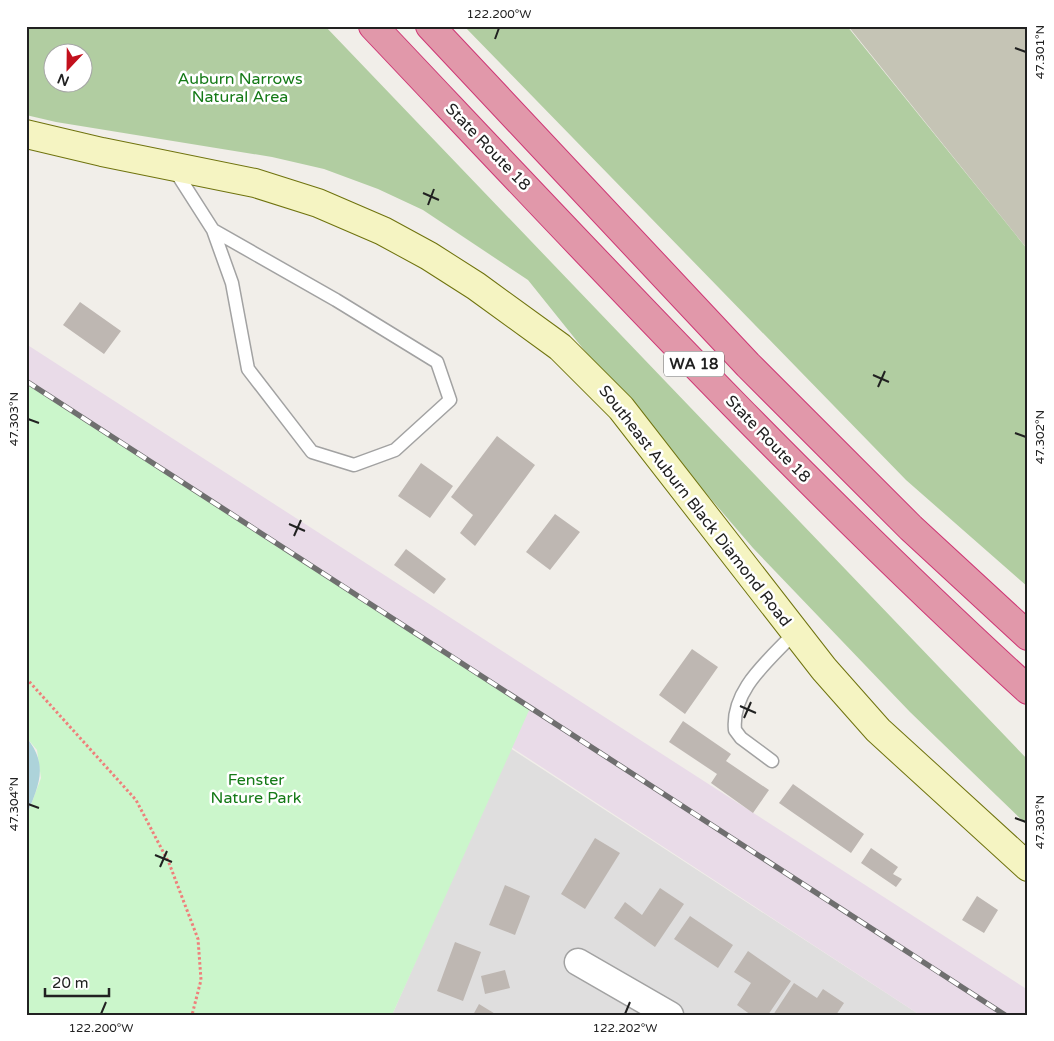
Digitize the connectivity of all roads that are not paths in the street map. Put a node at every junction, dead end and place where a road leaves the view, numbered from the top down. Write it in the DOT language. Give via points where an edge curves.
graph roads {
  1 [pos="373,26"];
  2 [pos="430,26"];
  3 [pos="26,134"];
  4 [pos="172,165"];
  5 [pos="213,230"];
  6 [pos="795,632"];
  7 [pos="1028,636"];
  8 [pos="1028,690"];
  9 [pos="772,761"];
  10 [pos="1028,867"];
  11 [pos="578,962"];
  12 [pos="670,1015"];
  1 -- 8 [label="highway, State Route 18 / WA 18" via="773,445 864,536"];
  2 -- 7 [label="highway, WA 18" via="748,366 911,528"];
  3 -- 4 [label="main road, Southeast Auburn Black Diamond Road"];
  4 -- 5 [label="lane"];
  4 -- 6 [label="main road, Southeast Auburn Black Diamond Road" via="255,183 318,203 383,232 476,286 560,347 622,408"];
  5 -- 5 [label="lane" via="437,362 450,400 395,450 354,465 312,452 248,369 232,283"];
  6 -- 9 [label="lane" via="742,690 736,704 735,730 740,738"];
  6 -- 10 [label="main road, Southeast Auburn Black Diamond Road" via="878,730"];
  11 -- 12 [label="street"];
}
